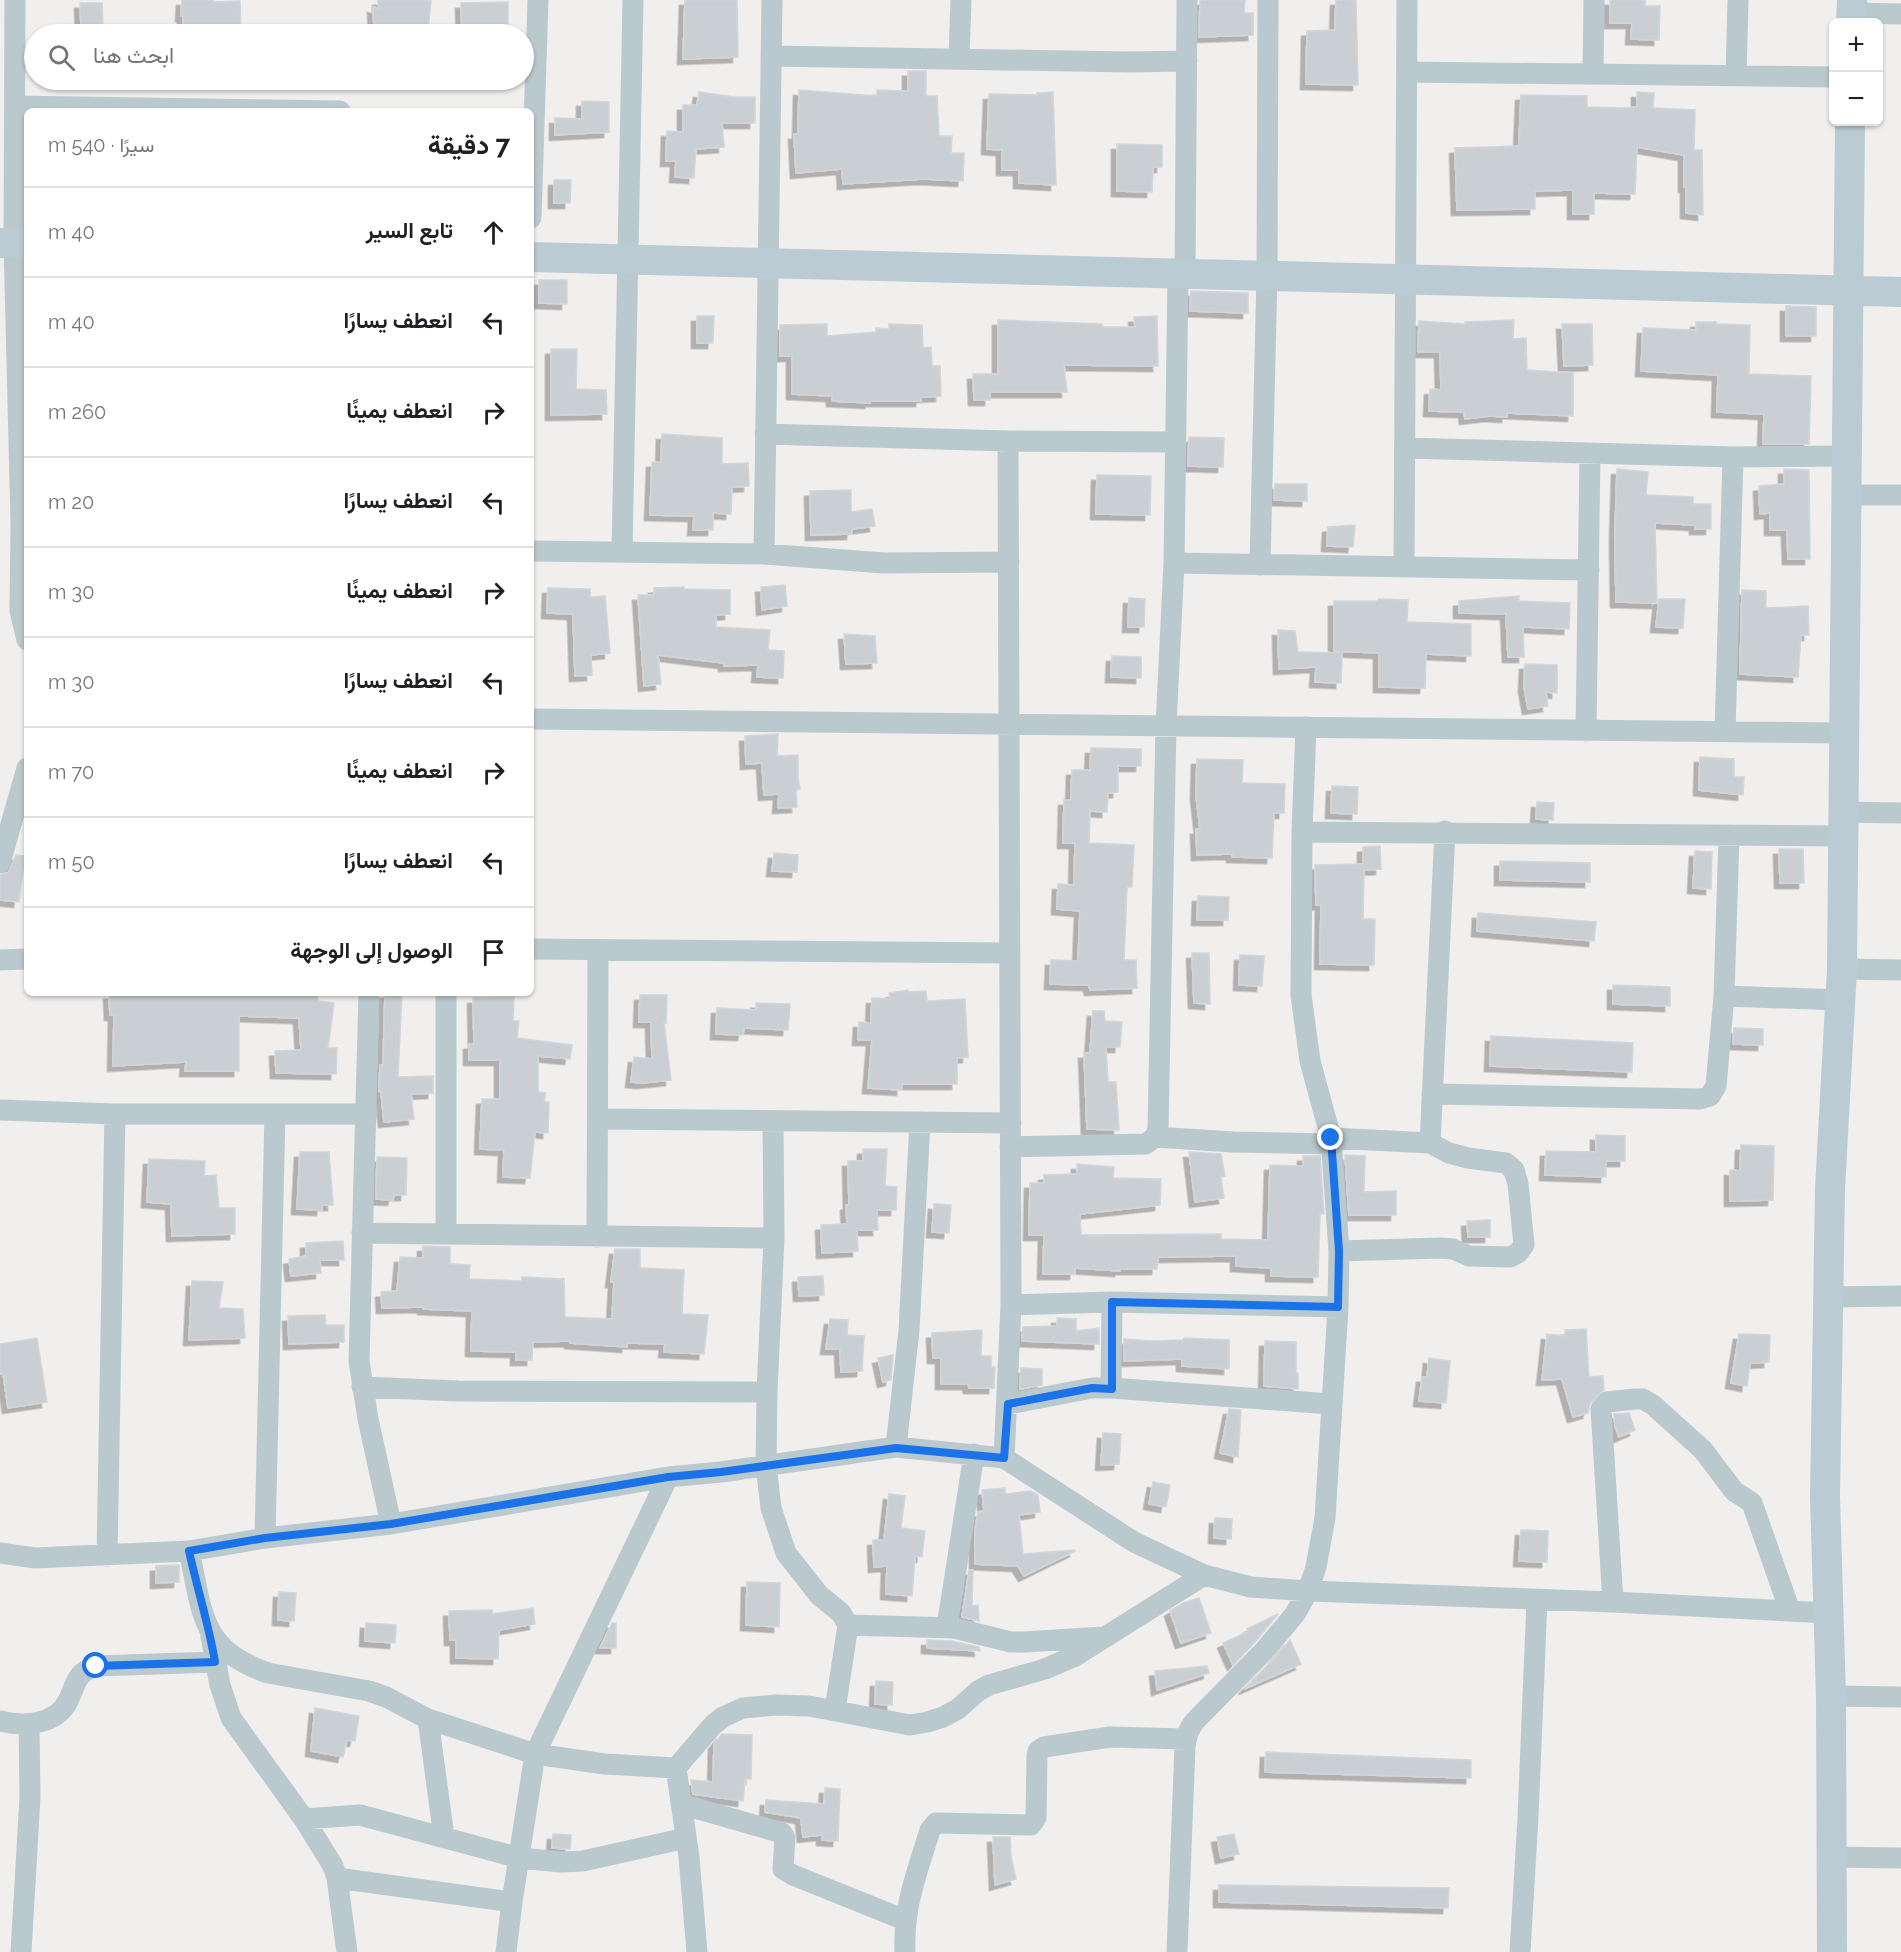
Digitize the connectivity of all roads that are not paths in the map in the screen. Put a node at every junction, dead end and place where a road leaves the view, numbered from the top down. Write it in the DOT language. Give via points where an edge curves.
graph roads {
  1 [pos="15,0"];
  2 [pos="538,0"];
  3 [pos="633,0"];
  4 [pos="772,0"];
  5 [pos="961,0"];
  6 [pos="1187,0"];
  7 [pos="1268,0"];
  8 [pos="1407,0"];
  9 [pos="1594,0"];
  10 [pos="1738,0"];
  11 [pos="1852,12"];
  12 [pos="1901,14"];
  13 [pos="771,56"];
  14 [pos="959,60"];
  15 [pos="1187,61"];
  16 [pos="1407,72"];
  17 [pos="1593,74"];
  18 [pos="534,76"];
  19 [pos="1736,76"];
  20 [pos="1829,77"];
  21 [pos="533,90"];
  22 [pos="15,105"];
  23 [pos="178,108"];
  24 [pos="532,108"];
  25 [pos="1850,126"];
  26 [pos="14,244"];
  27 [pos="534,256"];
  28 [pos="628,259"];
  29 [pos="768,262"];
  30 [pos="1182,273"];
  31 [pos="1267,276"];
  32 [pos="1406,279"];
  33 [pos="1848,290"];
  34 [pos="1901,292"];
  35 [pos="22,366"];
  36 [pos="765,434"];
  37 [pos="1008,441"];
  38 [pos="1176,442"];
  39 [pos="1406,448"];
  40 [pos="1590,454"];
  41 [pos="1847,456"];
  42 [pos="1733,457"];
  43 [pos="1845,495"];
  44 [pos="1901,495"];
  45 [pos="24,523"];
  46 [pos="534,551"];
  47 [pos="622,552"];
  48 [pos="764,554"];
  49 [pos="1009,562"];
  50 [pos="1174,563"];
  51 [pos="1260,565"];
  52 [pos="1404,567"];
  53 [pos="1589,570"];
  54 [pos="24,628"];
  55 [pos="534,719"];
  56 [pos="1009,724"];
  57 [pos="1166,725"];
  58 [pos="1306,727"];
  59 [pos="1587,731"];
  60 [pos="1725,732"];
  61 [pos="1844,733"];
  62 [pos="24,790"];
  63 [pos="1901,813"];
  64 [pos="1843,824"];
  65 [pos="1445,831"];
  66 [pos="1302,832"];
  67 [pos="1729,835"];
  68 [pos="17,843"];
  69 [pos="0,863"];
  70 [pos="534,950"];
  71 [pos="598,950"];
  72 [pos="1010,953"];
  73 [pos="24,959"];
  74 [pos="0,960"];
  75 [pos="1842,969"];
  76 [pos="1901,970"];
  77 [pos="369,996"];
  78 [pos="447,996"];
  79 [pos="1724,996"];
  80 [pos="1841,1000"];
  81 [pos="1432,1094"];
  82 [pos="0,1110"];
  83 [pos="115,1114"];
  84 [pos="275,1114"];
  85 [pos="367,1114"];
  86 [pos="598,1119"];
  87 [pos="773,1121"];
  88 [pos="920,1122"];
  89 [pos="1011,1123"];
  90 [pos="1155,1137"];
  91 [pos="1331,1141"];
  92 [pos="1430,1143"];
  93 [pos="1010,1147"];
  94 [pos="362,1233"];
  95 [pos="446,1233"];
  96 [pos="597,1238"];
  97 [pos="774,1238"];
  98 [pos="1339,1251"];
  99 [pos="1901,1296"];
  100 [pos="1827,1297"];
  101 [pos="1112,1302"];
  102 [pos="1011,1305"];
  103 [pos="1338,1307"];
  104 [pos="362,1388"];
  105 [pos="1112,1389"];
  106 [pos="767,1392"];
  107 [pos="1008,1404"];
  108 [pos="1331,1404"];
  109 [pos="896,1448"];
  110 [pos="974,1454"];
  111 [pos="1004,1458"];
  112 [pos="766,1465"];
  113 [pos="668,1477"];
  114 [pos="391,1524"];
  115 [pos="265,1538"];
  116 [pos="189,1551"];
  117 [pos="0,1553"];
  118 [pos="107,1556"];
  119 [pos="1204,1575"];
  120 [pos="1308,1592"];
  121 [pos="1537,1600"];
  122 [pos="1613,1602"];
  123 [pos="1790,1611"];
  124 [pos="1828,1613"];
  125 [pos="848,1625"];
  126 [pos="947,1627"];
  127 [pos="211,1635"];
  128 [pos="1109,1636"];
  129 [pos="215,1662"];
  130 [pos="1831,1696"];
  131 [pos="1901,1697"];
  132 [pos="836,1710"];
  133 [pos="428,1719"];
  134 [pos="0,1721"];
  135 [pos="29,1724"];
  136 [pos="1186,1739"];
  137 [pos="535,1754"];
  138 [pos="676,1768"];
  139 [pos="681,1804"];
  140 [pos="304,1820"];
  141 [pos="444,1837"];
  142 [pos="686,1838"];
  143 [pos="1831,1857"];
  144 [pos="520,1858"];
  145 [pos="1901,1858"];
  146 [pos="337,1878"];
  147 [pos="512,1902"];
  148 [pos="905,1920"];
  149 [pos="21,1952"];
  150 [pos="347,1952"];
  151 [pos="506,1952"];
  152 [pos="697,1952"];
  153 [pos="905,1952"];
  154 [pos="1177,1952"];
  155 [pos="1520,1952"];
  156 [pos="1832,1952"];
  1 -- 22 [label="street"];
  2 -- 18 [label="street"];
  3 -- 28 [label="street"];
  4 -- 13 [label="street"];
  5 -- 14 [label="street"];
  6 -- 15 [label="street"];
  7 -- 31 [label="street"];
  8 -- 16 [label="street"];
  9 -- 17 [label="street"];
  10 -- 19 [label="street"];
  11 -- 12 [label="street"];
  13 -- 14 [label="street"];
  13 -- 29 [label="street"];
  14 -- 15 [label="street"];
  15 -- 30 [label="street"];
  16 -- 17 [label="street"];
  16 -- 32 [label="street"];
  17 -- 19 [label="street"];
  19 -- 20 [label="street"];
  21 -- 24 [label="street"];
  22 -- 23 [label="street"];
  22 -- 26 [label="street"];
  25 -- 33 [label="street"];
  26 -- 35 [label="street"];
  27 -- 28 [label="street"];
  28 -- 29 [label="street"];
  28 -- 47 [label="street"];
  29 -- 30 [label="street"];
  29 -- 36 [label="street"];
  30 -- 31 [label="street"];
  30 -- 38 [label="street"];
  31 -- 32 [label="street"];
  31 -- 51 [label="street"];
  32 -- 33 [label="street"];
  32 -- 39 [label="street"];
  33 -- 34 [label="street"];
  33 -- 41 [label="street"];
  35 -- 45 [label="street"];
  36 -- 37 [label="street"];
  36 -- 48 [label="street"];
  37 -- 38 [label="street"];
  37 -- 49 [label="street"];
  38 -- 50 [label="street"];
  39 -- 40 [label="street"];
  39 -- 52 [label="street"];
  40 -- 42 [label="street"];
  40 -- 53 [label="street"];
  41 -- 42 [label="street"];
  41 -- 43 [label="street"];
  42 -- 60 [label="street"];
  43 -- 44 [label="street"];
  43 -- 61 [label="street"];
  45 -- 54 [label="street" via="20,611"];
  46 -- 47 [label="street"];
  47 -- 48 [label="street"];
  48 -- 49 [label="street" via="884,563"];
  49 -- 56 [label="street"];
  50 -- 51 [label="street"];
  50 -- 57 [label="street"];
  51 -- 52 [label="street"];
  52 -- 53 [label="street"];
  53 -- 59 [label="street"];
  55 -- 56 [label="street"];
  56 -- 57 [label="street"];
  56 -- 72 [label="street"];
  57 -- 58 [label="street"];
  57 -- 90 [label="street"];
  58 -- 59 [label="street"];
  58 -- 66 [label="street"];
  59 -- 60 [label="street"];
  60 -- 61 [label="street"];
  61 -- 64 [label="street"];
  62 -- 68 [label="street"];
  63 -- 64 [label="street"];
  64 -- 67 [label="street"];
  64 -- 75 [label="street"];
  65 -- 66 [label="street"];
  65 -- 67 [label="street"];
  65 -- 81 [label="street"];
  66 -- 91 [label="street" via="1301,996 1310,1061"];
  67 -- 79 [label="street"];
  68 -- 69 [label="street"];
  70 -- 71 [label="street"];
  71 -- 72 [label="street"];
  71 -- 86 [label="street"];
  72 -- 89 [label="street"];
  73 -- 74 [label="street"];
  75 -- 76 [label="street"];
  75 -- 80 [label="street"];
  77 -- 85 [label="street"];
  78 -- 95 [label="street"];
  79 -- 80 [label="street"];
  79 -- 81 [label="street" via="1716,1086 1710,1096 1700,1100"];
  80 -- 100 [label="street"];
  81 -- 92 [label="street"];
  82 -- 83 [label="street"];
  83 -- 84 [label="street"];
  83 -- 118 [label="street"];
  84 -- 85 [label="street"];
  84 -- 115 [label="street"];
  85 -- 94 [label="street"];
  86 -- 87 [label="street"];
  86 -- 96 [label="street"];
  87 -- 88 [label="street"];
  87 -- 97 [label="street"];
  88 -- 89 [label="street"];
  88 -- 109 [label="street" via="908,1350"];
  89 -- 93 [label="street"];
  90 -- 91 [label="street" via="1233,1142"];
  90 -- 93 [label="street" via="1146,1144"];
  91 -- 92 [label="street"];
  91 -- 98 [label="street"];
  92 -- 98 [label="street" via="1449,1153 1506,1163 1514,1170 1524,1245 1510,1257 1469,1256 1440,1248"];
  93 -- 102 [label="street"];
  94 -- 95 [label="street"];
  94 -- 104 [label="street"];
  95 -- 96 [label="street"];
  96 -- 97 [label="street"];
  97 -- 106 [label="street"];
  98 -- 103 [label="street"];
  99 -- 100 [label="street"];
  100 -- 124 [label="street"];
  101 -- 102 [label="street"];
  101 -- 103 [label="street"];
  101 -- 105 [label="street"];
  102 -- 107 [label="street"];
  103 -- 108 [label="street"];
  104 -- 106 [label="street"];
  104 -- 114 [label="street"];
  105 -- 107 [label="street" via="1092,1388"];
  105 -- 108 [label="street"];
  106 -- 112 [label="street"];
  107 -- 111 [label="street"];
  108 -- 120 [label="street" via="1325,1518"];
  109 -- 110 [label="street"];
  109 -- 112 [label="street"];
  110 -- 111 [label="street"];
  110 -- 126 [label="street"];
  111 -- 119 [label="street" via="1134,1542"];
  112 -- 113 [label="street"];
  112 -- 125 [label="street" via="771,1508 786,1552 819,1595 841,1612"];
  113 -- 114 [label="street"];
  113 -- 137 [label="street"];
  114 -- 115 [label="street"];
  115 -- 116 [label="street"];
  116 -- 118 [label="street"];
  116 -- 127 [label="street"];
  117 -- 118 [label="street" via="35,1558"];
  119 -- 120 [label="street" via="1251,1587"];
  119 -- 128 [label="street"];
  120 -- 121 [label="street"];
  120 -- 136 [label="street" via="1264,1651 1194,1722"];
  121 -- 122 [label="street"];
  121 -- 155 [label="street"];
  122 -- 123 [label="street"];
  122 -- 123 [label="street" via="1601,1409 1607,1402 1643,1399 1693,1440 1734,1491 1752,1503"];
  123 -- 124 [label="street"];
  124 -- 130 [label="street"];
  125 -- 126 [label="street"];
  125 -- 132 [label="street"];
  126 -- 128 [label="street" via="1011,1642"];
  127 -- 129 [label="street"];
  127 -- 133 [label="street" via="224,1650 252,1668 369,1691"];
  128 -- 132 [label="street" via="1066,1661 989,1685 958,1709 928,1722 910,1725"];
  129 -- 135 [label="street" via="89,1668 76,1680 62,1710"];
  129 -- 140 [label="street" via="231,1718"];
  130 -- 131 [label="street"];
  130 -- 143 [label="street"];
  132 -- 138 [label="street" via="789,1705 743,1708 713,1725"];
  133 -- 137 [label="street"];
  133 -- 141 [label="street"];
  134 -- 135 [label="street"];
  135 -- 149 [label="street" via="30,1797"];
  136 -- 148 [label="street" via="1110,1737 1040,1749 1033,1823 1028,1827 936,1823 930,1830"];
  136 -- 154 [label="street"];
  137 -- 138 [label="street"];
  137 -- 144 [label="street"];
  138 -- 139 [label="street"];
  139 -- 142 [label="street"];
  139 -- 148 [label="street" via="782,1833 783,1869"];
  140 -- 141 [label="street" via="360,1815"];
  140 -- 146 [label="street"];
  141 -- 144 [label="street"];
  142 -- 144 [label="street" via="573,1862"];
  142 -- 152 [label="street"];
  143 -- 145 [label="street"];
  143 -- 156 [label="street"];
  144 -- 147 [label="street"];
  146 -- 147 [label="street"];
  146 -- 150 [label="street"];
  147 -- 151 [label="street"];
  148 -- 153 [label="street"];
}
